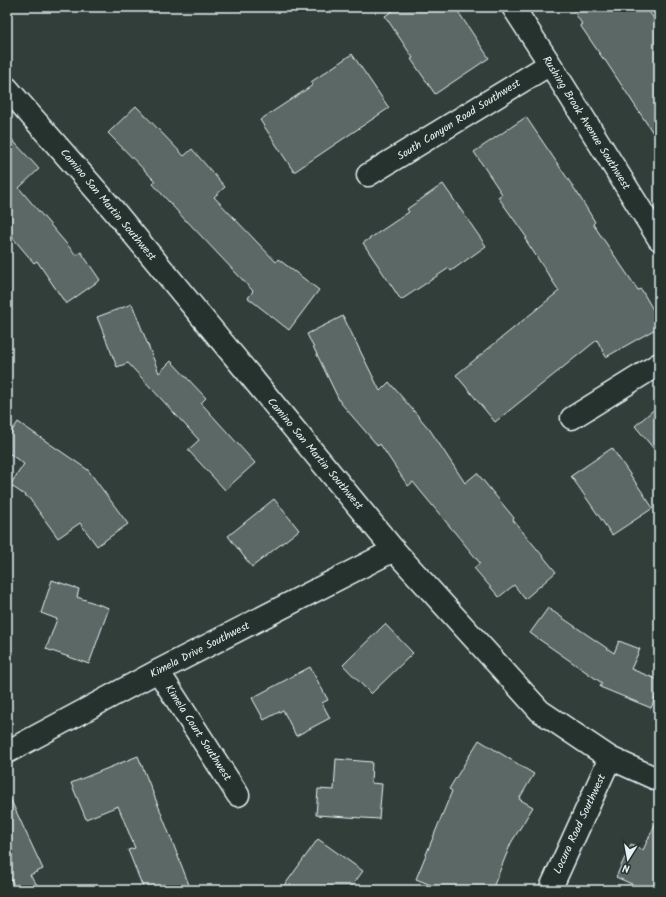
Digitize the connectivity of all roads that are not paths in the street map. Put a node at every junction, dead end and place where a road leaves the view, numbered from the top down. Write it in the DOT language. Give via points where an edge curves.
graph roads {
  1 [pos="513,7"];
  2 [pos="550,64"];
  3 [pos="7,88"];
  4 [pos="368,175"];
  5 [pos="659,239"];
  6 [pos="659,364"];
  7 [pos="572,418"];
  8 [pos="394,550"];
  9 [pos="158,671"];
  10 [pos="7,752"];
  11 [pos="610,758"];
  12 [pos="659,780"];
  13 [pos="238,795"];
  14 [pos="550,890"];
  1 -- 2 [label="street, Rushing Brook Avenue Southwest"];
  2 -- 4 [label="street, South Canyon Road Southwest"];
  2 -- 5 [label="street, Rushing Brook Avenue Southwest"];
  3 -- 8 [label="street, Camino San Martin Southwest" via="116,213"];
  6 -- 7 [label="street"];
  8 -- 9 [label="street, Kimela Drive Southwest"];
  8 -- 11 [label="street, Camino San Martin Southwest" via="540,711"];
  9 -- 10 [label="street, Kimela Drive Southwest"];
  9 -- 13 [label="street, Kimela Court Southwest"];
  11 -- 12 [label="street, Camino San Martin Southwest"];
  11 -- 14 [label="street, Locura Road Southwest"];
}
